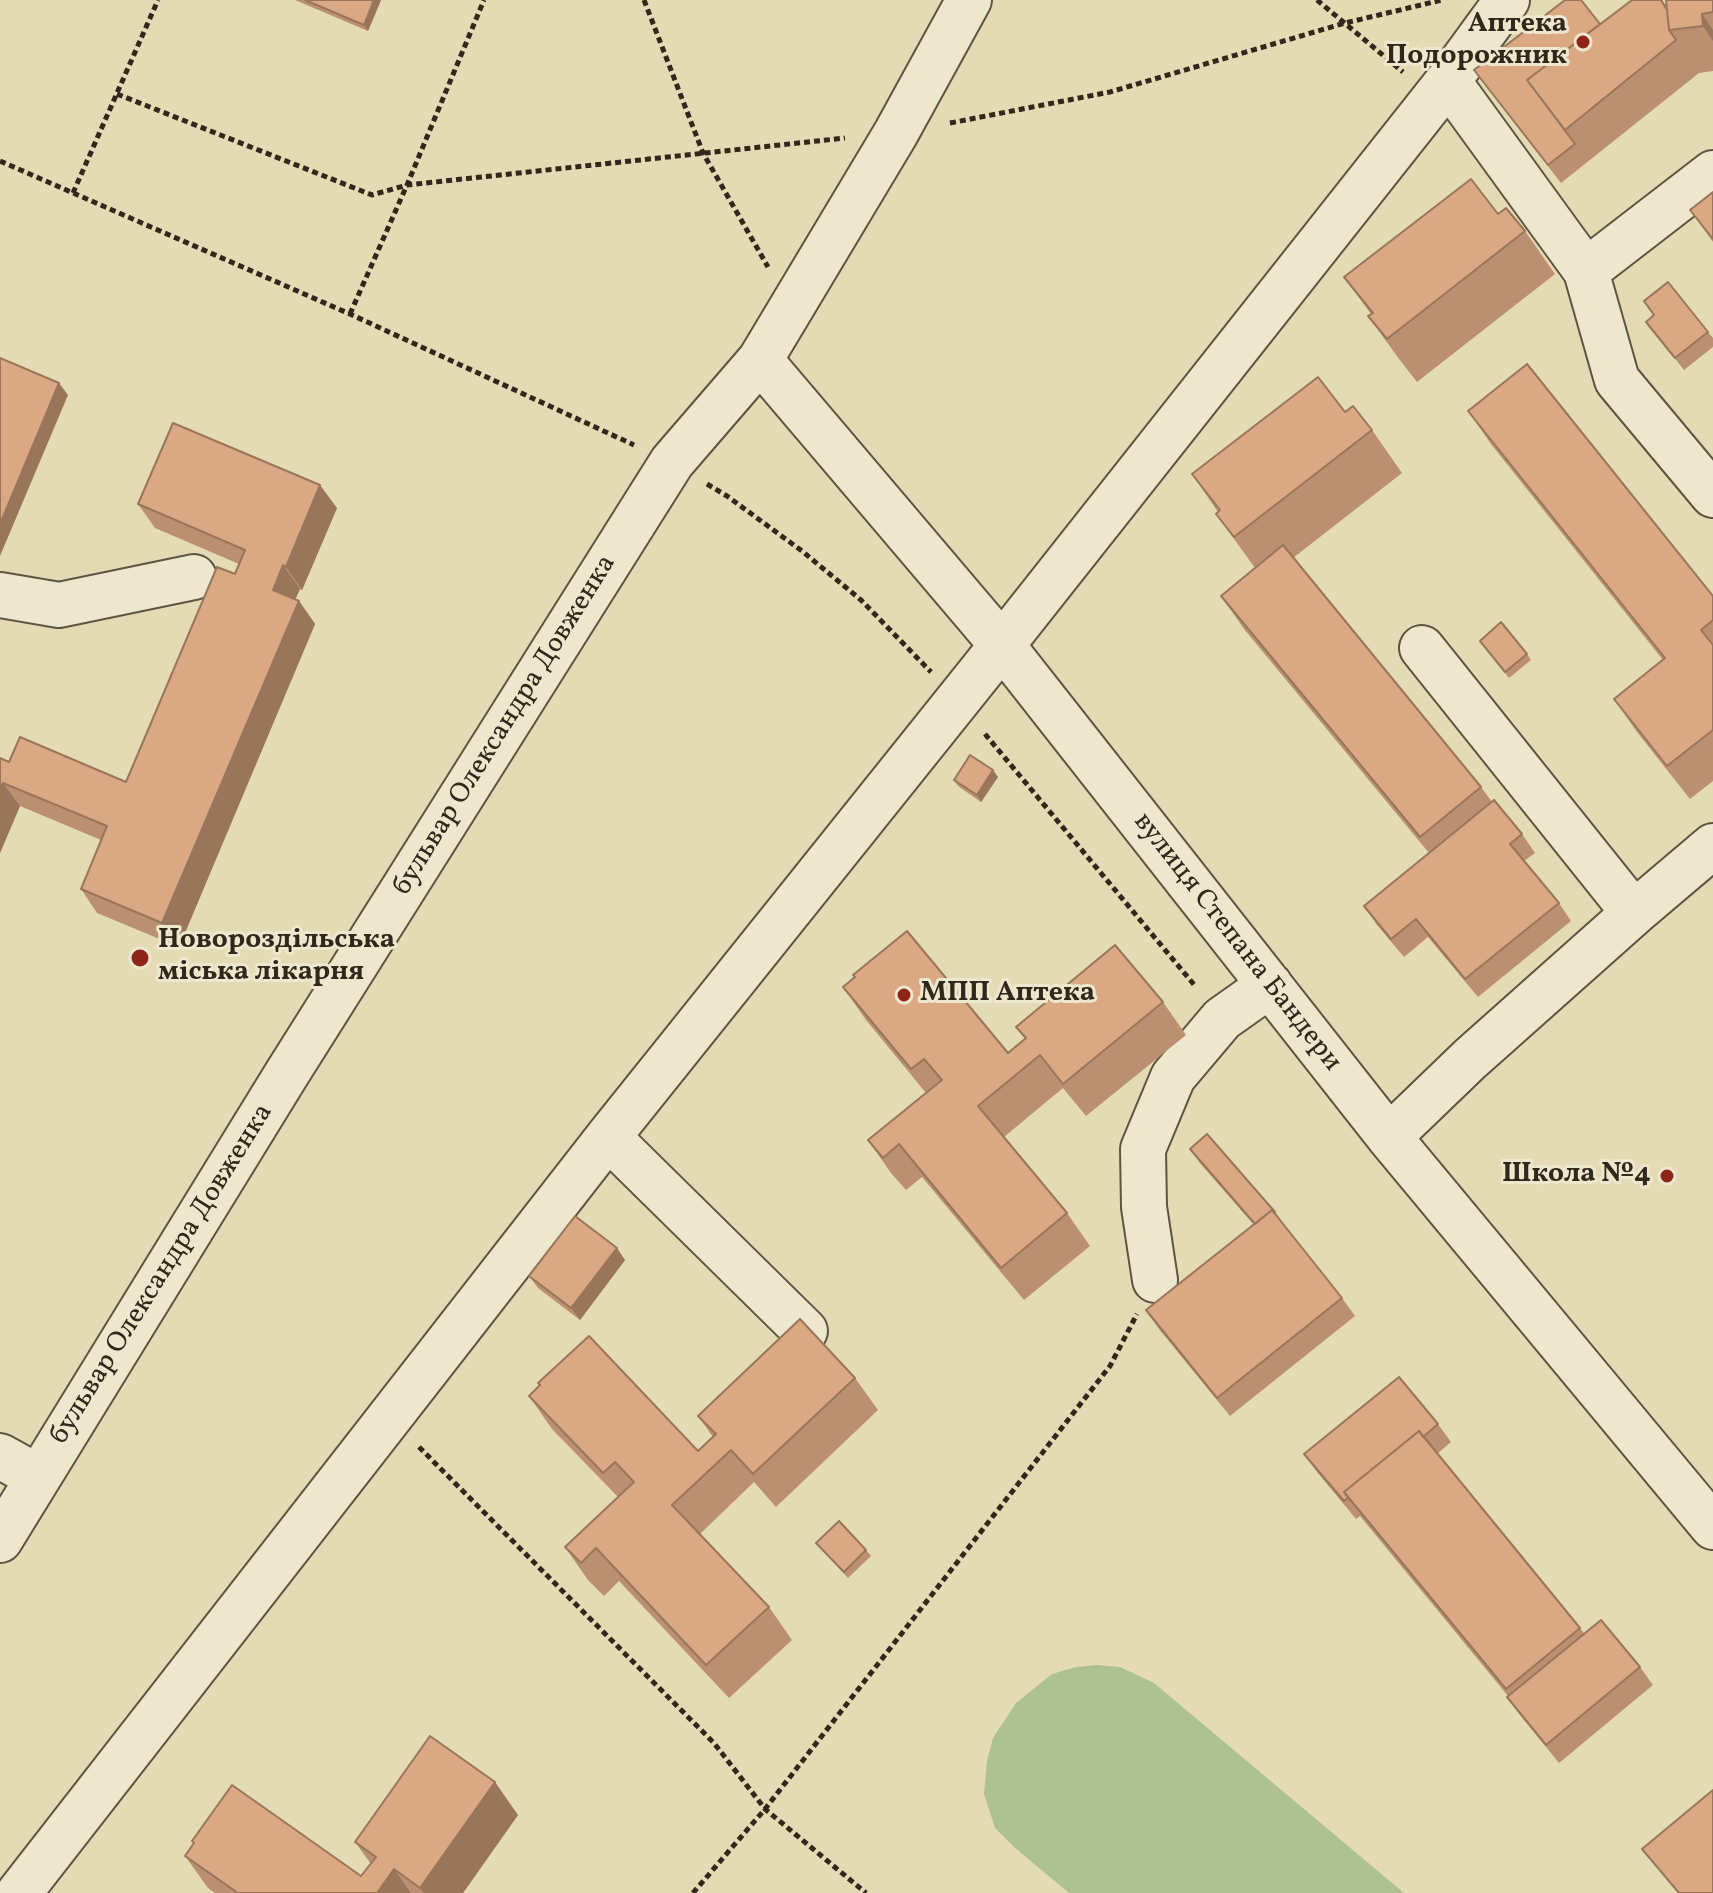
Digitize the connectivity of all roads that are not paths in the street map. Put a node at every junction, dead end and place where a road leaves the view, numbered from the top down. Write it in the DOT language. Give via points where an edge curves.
graph roads {
  1 [pos="969,0"];
  2 [pos="1507,0"];
  3 [pos="1441,90"];
  4 [pos="1713,173"];
  5 [pos="1586,271"];
  6 [pos="760,360"];
  7 [pos="1713,495"];
  8 [pos="194,577"];
  9 [pos="0,595"];
  10 [pos="1002,645"];
  11 [pos="1422,648"];
  12 [pos="1713,846"];
  13 [pos="1634,913"];
  14 [pos="1270,985"];
  15 [pos="608,1137"];
  16 [pos="1389,1137"];
  17 [pos="1155,1280"];
  18 [pos="805,1331"];
  19 [pos="0,1456"];
  20 [pos="38,1477"];
  21 [pos="1713,1527"];
  22 [pos="0,1540"];
  23 [pos="19,1893"];
  1 -- 6 [label="street, бульвар Олександра Довженка"];
  2 -- 3 [label="street"];
  3 -- 5 [label="street"];
  3 -- 10 [label="street"];
  4 -- 5 [label="street"];
  5 -- 7 [label="street" via="1617,380"];
  6 -- 10 [label="street, вулиця Степана Бандери"];
  6 -- 20 [label="street, бульвар Олександра Довженка" via="672,462"];
  8 -- 9 [label="street" via="59,605"];
  10 -- 14 [label="street, вулиця Степана Бандери"];
  10 -- 15 [label="street"];
  11 -- 13 [label="street"];
  12 -- 13 [label="street"];
  13 -- 16 [label="street"];
  14 -- 16 [label="street, вулиця Степана Бандери"];
  14 -- 17 [label="street" via="1222,1019 1173,1077 1143,1149 1144,1207"];
  15 -- 18 [label="street"];
  15 -- 23 [label="street"];
  16 -- 21 [label="street, вулиця Степана Бандери"];
  19 -- 20 [label="street"];
  20 -- 22 [label="street, бульвар Олександра Довженка"];
}
